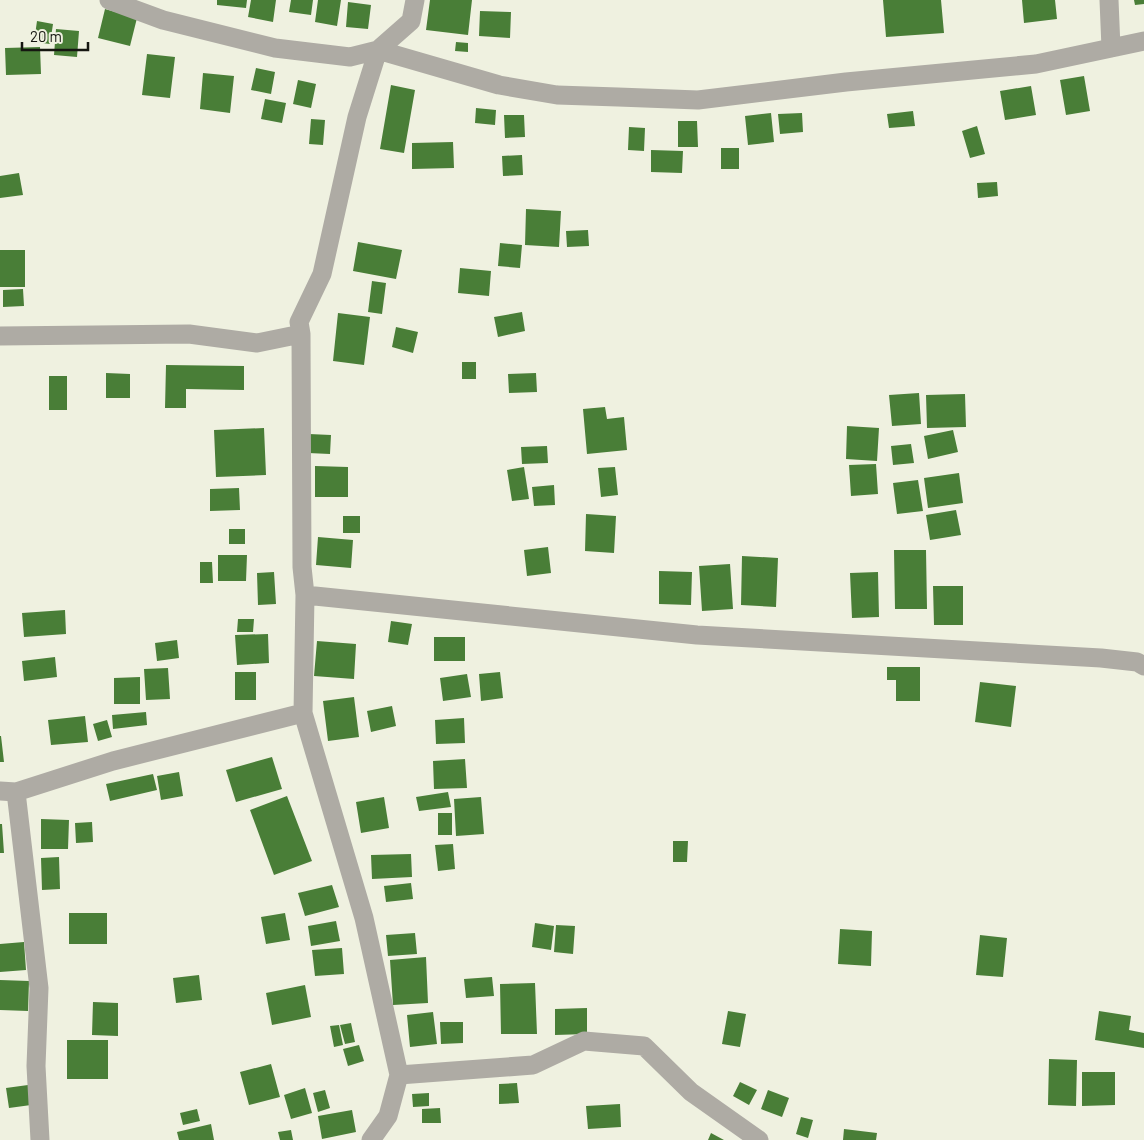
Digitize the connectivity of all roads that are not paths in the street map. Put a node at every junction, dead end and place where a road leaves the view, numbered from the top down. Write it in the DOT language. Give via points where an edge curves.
graph roads {
  1 [pos="109,0"];
  2 [pos="415,0"];
  3 [pos="1108,0"];
  4 [pos="1144,42"];
  5 [pos="1112,48"];
  6 [pos="378,50"];
  7 [pos="301,334"];
  8 [pos="0,336"];
  9 [pos="305,595"];
  10 [pos="1144,666"];
  11 [pos="303,714"];
  12 [pos="8,792"];
  13 [pos="399,1075"];
  14 [pos="40,1140"];
  15 [pos="371,1140"];
  16 [pos="759,1140"];
  1 -- 6 [label="street" via="163,20 275,48 350,56"];
  2 -- 6 [label="street" via="410,21"];
  3 -- 5 [label="street"];
  4 -- 5 [label="street"];
  5 -- 6 [label="street" via="1036,64 698,100 557,95 499,85"];
  6 -- 7 [label="street" via="357,117 322,274 299,322"];
  7 -- 8 [label="street" via="257,343 189,334"];
  7 -- 9 [label="street" via="302,567"];
  9 -- 10 [label="street" via="697,635 1101,658 1137,662"];
  9 -- 11 [label="street"];
  11 -- 12 [label="street" via="113,761"];
  11 -- 13 [label="street" via="364,918"];
  12 -- 14 [label="street" via="39,988 36,1066"];
  13 -- 15 [label="street" via="388,1116"];
  13 -- 16 [label="street" via="533,1065 584,1041 644,1046 692,1092"];
}
